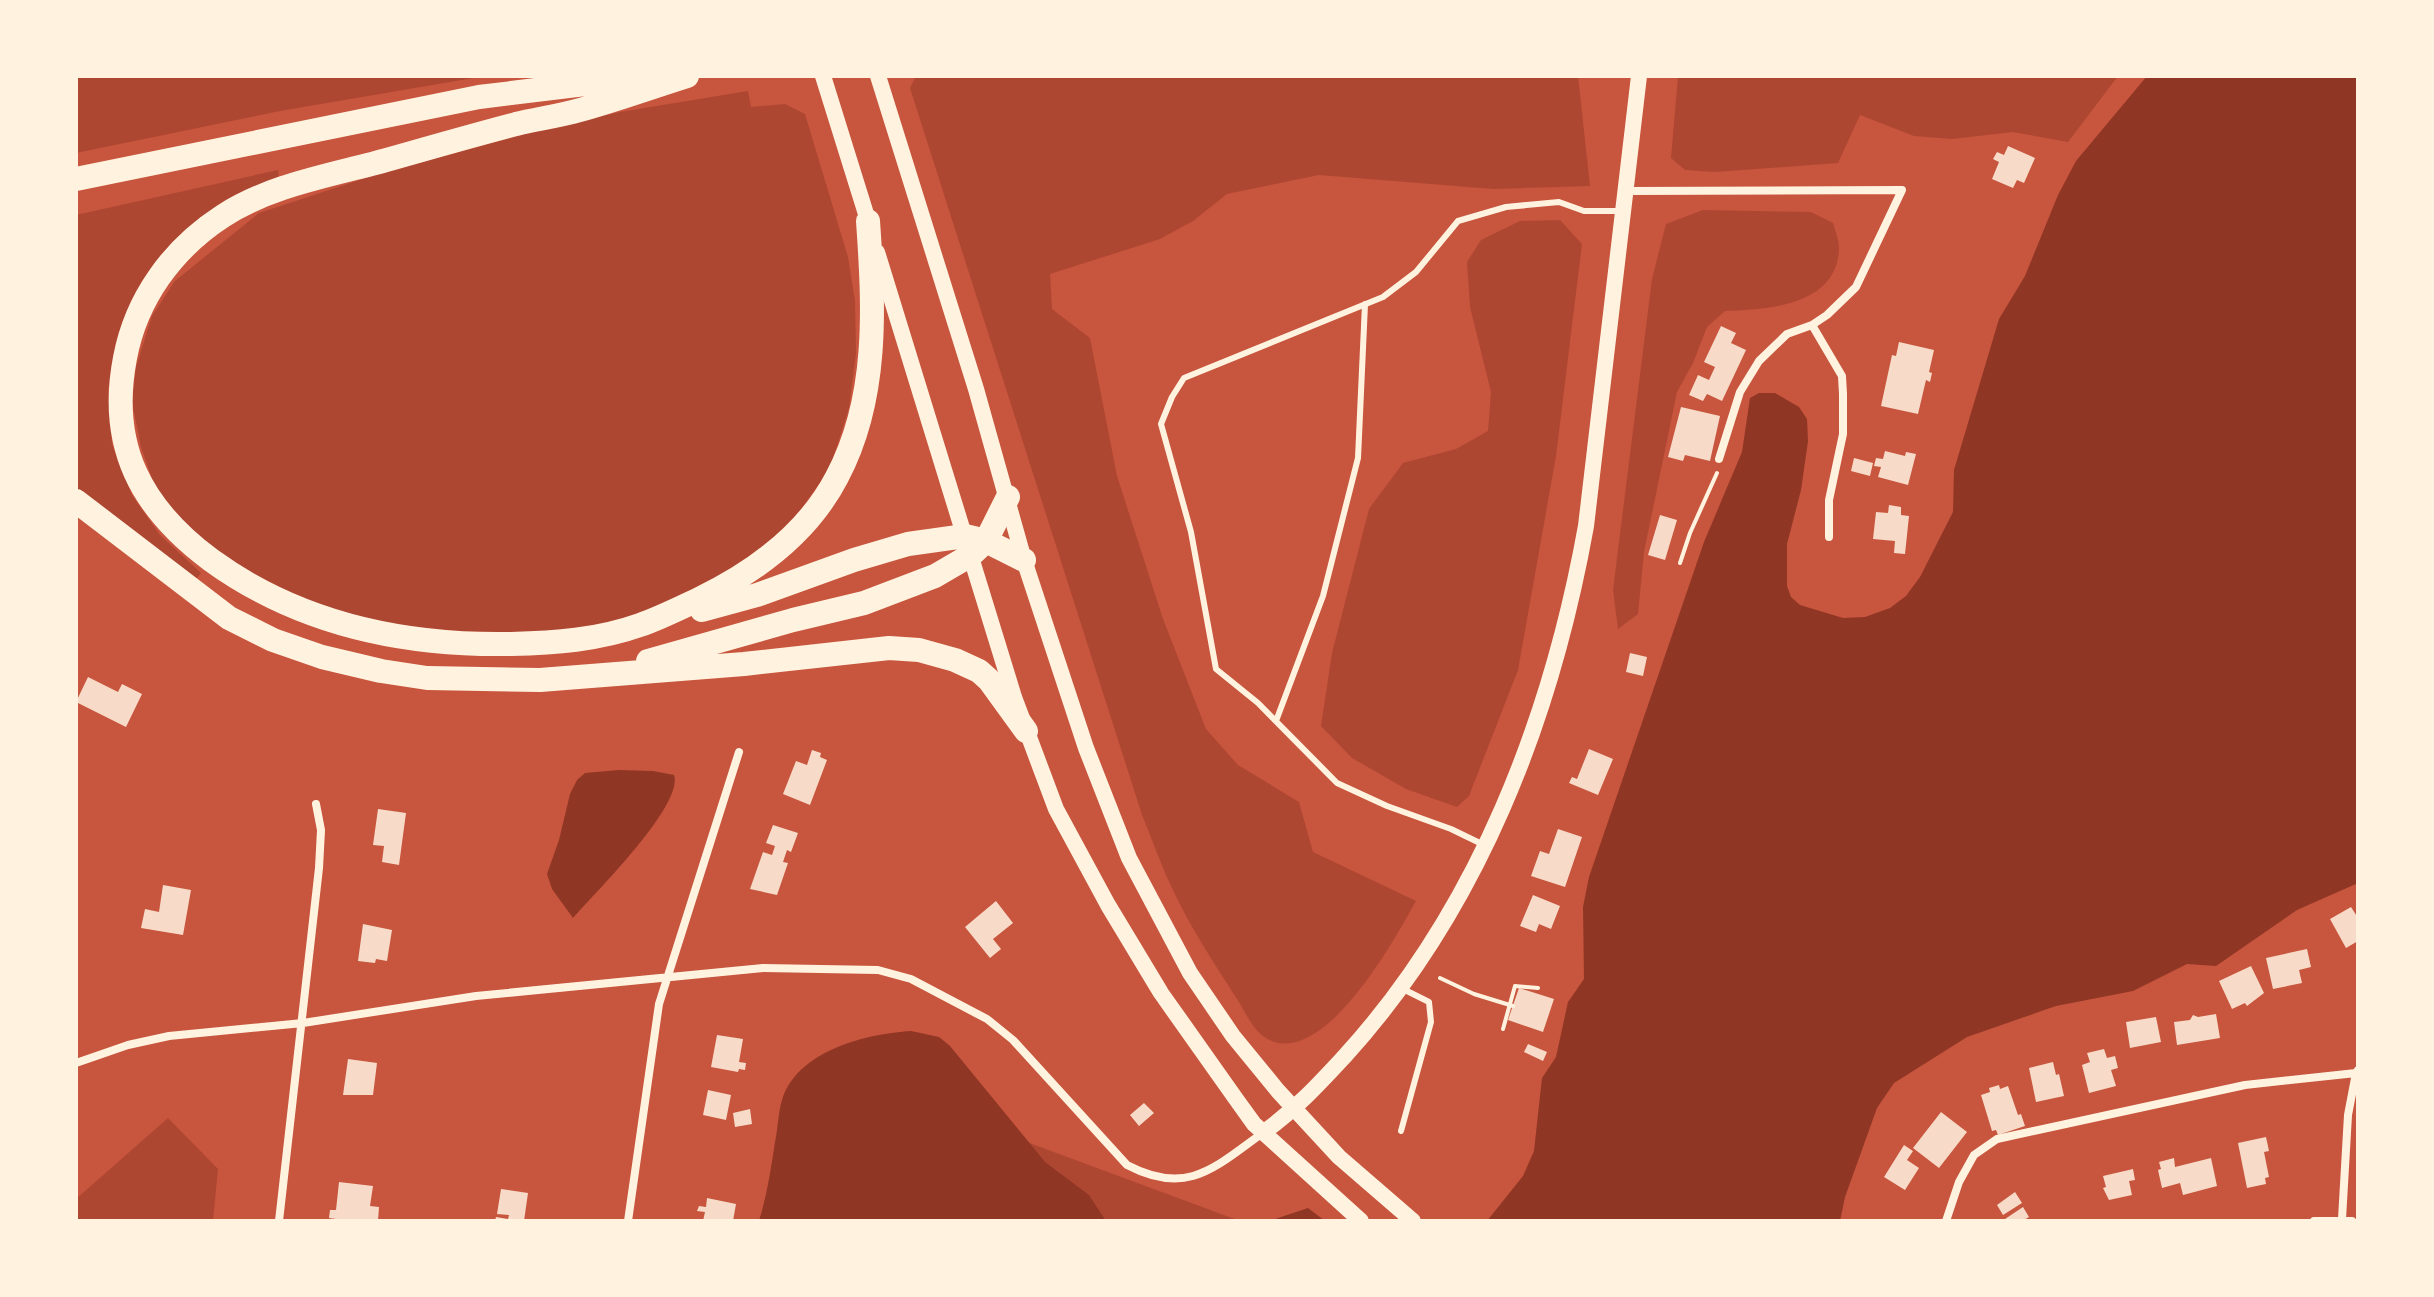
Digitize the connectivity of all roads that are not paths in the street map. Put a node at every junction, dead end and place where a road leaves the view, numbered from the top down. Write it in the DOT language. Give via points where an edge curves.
graph roads {
  1 [pos="651,76"];
  2 [pos="687,76"];
  3 [pos="823,76"];
  4 [pos="878,76"];
  5 [pos="1639,76"];
  6 [pos="76,179"];
  7 [pos="1627,191"];
  8 [pos="1623,211"];
  9 [pos="868,221"];
  10 [pos="1365,304"];
  11 [pos="1812,325"];
  12 [pos="1719,459"];
  13 [pos="1008,497"];
  14 [pos="76,501"];
  15 [pos="1829,537"];
  16 [pos="974,544"];
  17 [pos="1024,560"];
  18 [pos="638,626"];
  19 [pos="579,675"];
  20 [pos="1276,721"];
  21 [pos="1026,731"];
  22 [pos="739,752"];
  23 [pos="316,804"];
  24 [pos="1485,846"];
  25 [pos="668,978"];
  26 [pos="1400,988"];
  27 [pos="303,1023"];
  28 [pos="76,1063"];
  29 [pos="2357,1072"];
  30 [pos="1295,1110"];
  31 [pos="1401,1131"];
  32 [pos="1264,1132"];
  33 [pos="2347,1220"];
  34 [pos="279,1221"];
  35 [pos="628,1221"];
  36 [pos="1361,1221"];
  37 [pos="1413,1221"];
  38 [pos="1946,1221"];
  39 [pos="2314,1221"];
  1 -- 6 [label="highway" via="479,97"];
  2 -- 18 [label="highway" via="580,110 306,181 224,215 197,235 149,290 135,318 119,393 129,452 141,486 159,514 226,570 286,605 358,630 465,645 555,643"];
  3 -- 9 [label="main road"];
  4 -- 13 [label="main road"];
  5 -- 7 [label="main road"];
  7 -- 8 [label="main road"];
  7 -- 11 [label="street" via="1902,190 1856,287"];
  8 -- 10 [label="lane" via="1584,211 1559,202 1506,207 1458,221 1416,272"];
  8 -- 24 [label="main road" via="1596,453 1573,595 1539,717"];
  9 -- 16 [label="main road"];
  9 -- 18 [label="highway" via="871,361 849,449 828,494 766,560 721,588"];
  10 -- 20 [label="lane" via="1358,458 1323,596"];
  10 -- 20 [label="lane" via="1184,378 1161,424 1191,532 1216,669"];
  11 -- 12 [label="street" via="1787,334 1759,361 1740,392"];
  11 -- 15 [label="street" via="1842,376 1843,434 1829,500"];
  13 -- 16 [label="highway"];
  13 -- 17 [label="main road"];
  14 -- 19 [label="highway" via="229,618 322,657 405,676 540,680"];
  16 -- 17 [label="highway"];
  16 -- 18 [label="highway" via="908,544 757,595"];
  16 -- 19 [label="highway" via="935,576 864,603 639,664"];
  16 -- 21 [label="main road"];
  17 -- 30 [label="main road" via="1086,748 1129,858 1190,973 1233,1036"];
  19 -- 21 [label="highway" via="889,648 919,650 979,671"];
  20 -- 24 [label="lane" via="1337,783"];
  21 -- 32 [label="main road" via="1056,809 1108,905 1161,993"];
  22 -- 25 [label="street"];
  23 -- 27 [label="street" via="319,868"];
  24 -- 26 [label="main road"];
  25 -- 27 [label="street" via="476,996"];
  25 -- 32 [label="street" via="763,968 878,970 911,979 987,1019 1013,1040 1127,1165 1149,1177 1193,1177"];
  25 -- 35 [label="street" via="659,1004"];
  26 -- 30 [label="main road"];
  26 -- 31 [label="lane" via="1429,1002 1431,1022"];
  27 -- 28 [label="street" via="169,1036"];
  27 -- 34 [label="street"];
  29 -- 33 [label="street" via="2348,1115"];
  29 -- 38 [label="street" via="2187,1096 1997,1139 1974,1155"];
  30 -- 32 [label="main road"];
  30 -- 37 [label="main road"];
  32 -- 36 [label="main road"];
  33 -- 39 [label="street"];
}
